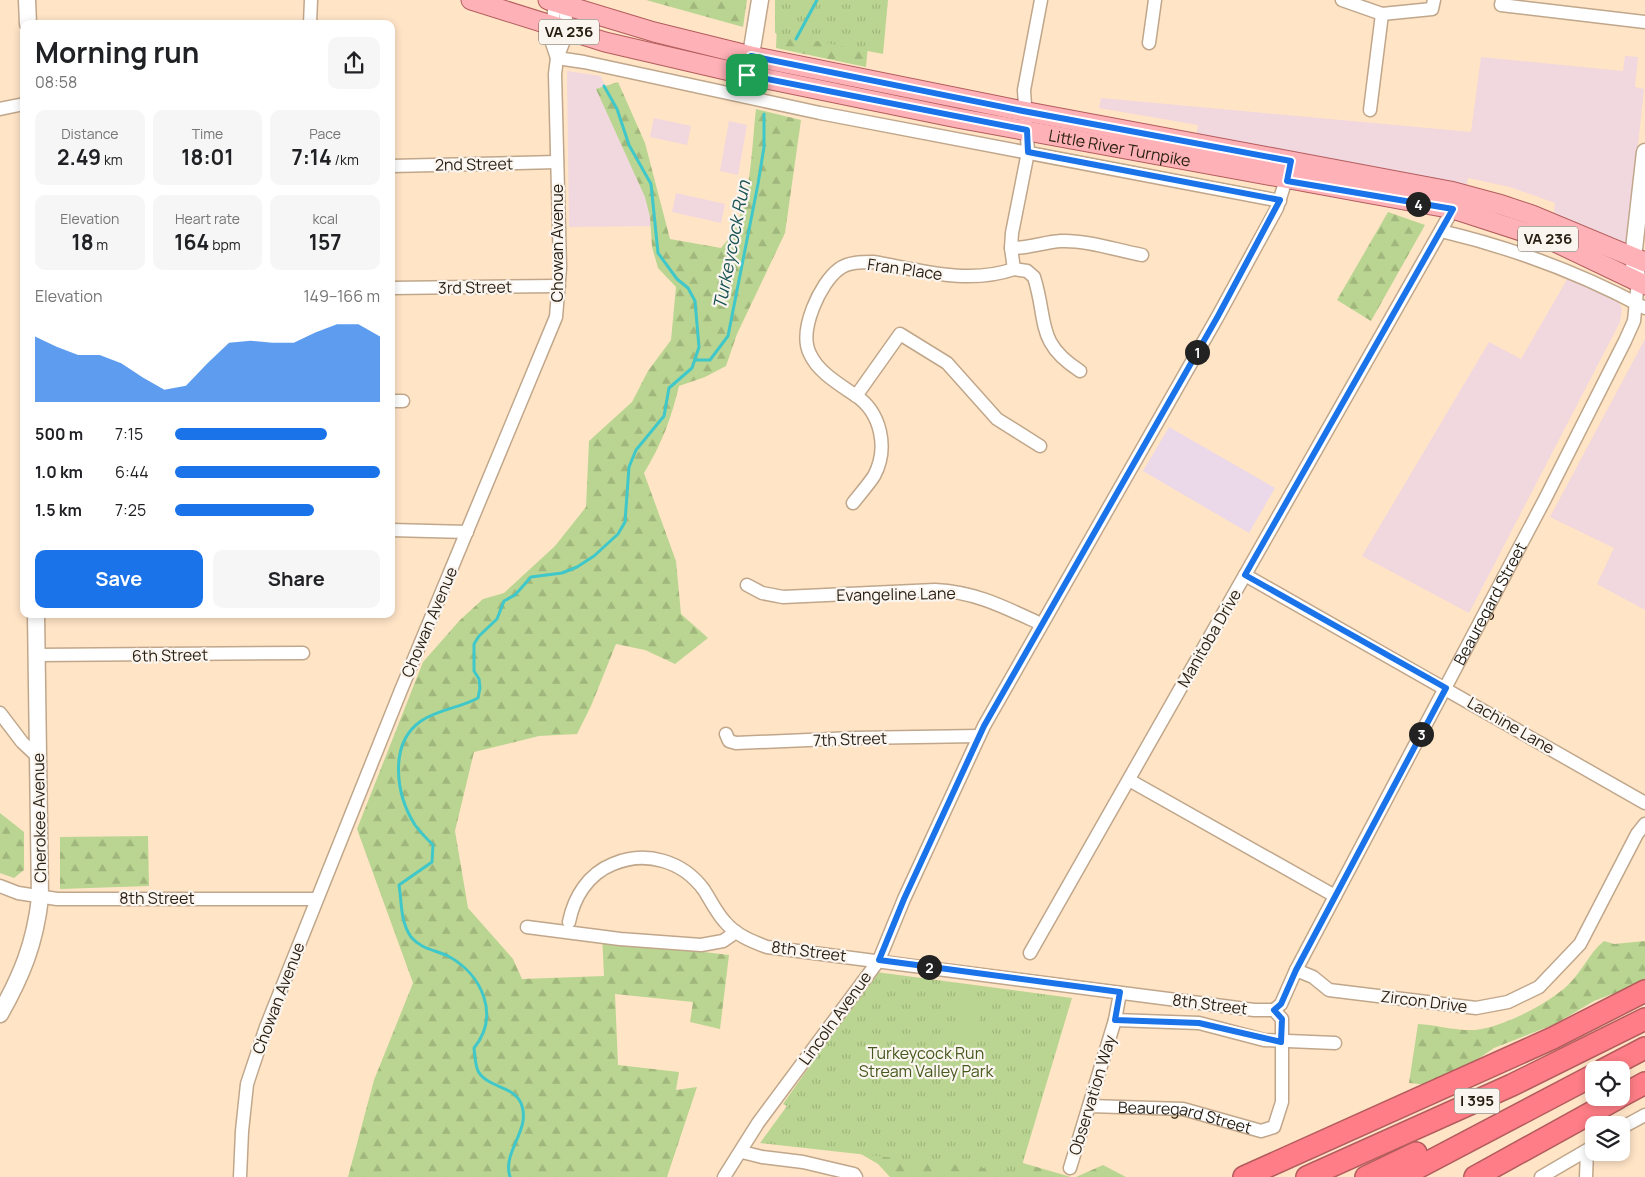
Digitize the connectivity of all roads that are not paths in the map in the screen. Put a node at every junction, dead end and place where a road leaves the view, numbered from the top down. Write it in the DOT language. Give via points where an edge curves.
graph roads {
  1 [pos="27,0"];
  2 [pos="311,0"];
  3 [pos="471,0"];
  4 [pos="760,0"];
  5 [pos="1040,0"];
  6 [pos="1155,0"];
  7 [pos="1342,0"];
  8 [pos="1434,0"];
  9 [pos="1502,0"];
  10 [pos="557,3"];
  11 [pos="1382,14"];
  12 [pos="28,20"];
  13 [pos="310,20"];
  14 [pos="1645,22"];
  15 [pos="558,28"];
  16 [pos="1149,43"];
  17 [pos="751,56"];
  18 [pos="557,58"];
  19 [pos="747,75"];
  20 [pos="20,105"];
  21 [pos="0,109"];
  22 [pos="1370,110"];
  23 [pos="1023,111"];
  24 [pos="1027,130"];
  25 [pos="1028,152"];
  26 [pos="1645,152"];
  27 [pos="1291,161"];
  28 [pos="558,162"];
  29 [pos="395,166"];
  30 [pos="1287,181"];
  31 [pos="1280,200"];
  32 [pos="1453,209"];
  33 [pos="1441,231"];
  34 [pos="1011,248"];
  35 [pos="1142,255"];
  36 [pos="1014,269"];
  37 [pos="1641,270"];
  38 [pos="559,286"];
  39 [pos="395,288"];
  40 [pos="1641,306"];
  41 [pos="1080,371"];
  42 [pos="856,396"];
  43 [pos="1040,446"];
  44 [pos="853,503"];
  45 [pos="395,530"];
  46 [pos="467,532"];
  47 [pos="1245,575"];
  48 [pos="747,585"];
  49 [pos="36,618"];
  50 [pos="1041,624"];
  51 [pos="303,653"];
  52 [pos="37,655"];
  53 [pos="1446,688"];
  54 [pos="0,713"];
  55 [pos="726,734"];
  56 [pos="979,736"];
  57 [pos="38,758"];
  58 [pos="1129,780"];
  59 [pos="1645,803"];
  60 [pos="1645,824"];
  61 [pos="0,886"];
  62 [pos="1335,896"];
  63 [pos="40,898"];
  64 [pos="316,898"];
  65 [pos="569,922"];
  66 [pos="528,927"];
  67 [pos="736,932"];
  68 [pos="1030,953"];
  69 [pos="879,960"];
  70 [pos="1296,970"];
  71 [pos="1645,991"];
  72 [pos="1120,992"];
  73 [pos="1274,1010"];
  74 [pos="0,1014"];
  75 [pos="1645,1019"];
  76 [pos="1115,1020"];
  77 [pos="1281,1042"];
  78 [pos="1335,1043"];
  79 [pos="1645,1048"];
  80 [pos="1621,1061"];
  81 [pos="1585,1080"];
  82 [pos="1645,1082"];
  83 [pos="1630,1091"];
  84 [pos="1090,1106"];
  85 [pos="1604,1106"];
  86 [pos="1530,1108"];
  87 [pos="1645,1115"];
  88 [pos="1630,1123"];
  89 [pos="1585,1151"];
  90 [pos="742,1152"];
  91 [pos="1588,1161"];
  92 [pos="1070,1168"];
  93 [pos="240,1177"];
  94 [pos="724,1177"];
  95 [pos="856,1177"];
  96 [pos="1244,1177"];
  97 [pos="1307,1177"];
  98 [pos="1366,1177"];
  99 [pos="1400,1177"];
  100 [pos="1475,1177"];
  101 [pos="1541,1177"];
  102 [pos="1586,1177"];
  1 -- 12 [label="street"];
  2 -- 13 [label="street"];
  3 -- 15 [label="main road, Little River Turnpike / VA 236"];
  4 -- 17 [label="street"];
  5 -- 23 [label="street"];
  6 -- 16 [label="street"];
  7 -- 11 [label="street"];
  8 -- 11 [label="street" via="1432,9"];
  9 -- 14 [label="street" via="1502,5"];
  10 -- 15 [label="street, Chowan Avenue"];
  10 -- 17 [label="main road, Little River Turnpike / VA 236"];
  11 -- 22 [label="street"];
  15 -- 18 [label="street, Chowan Avenue" via="550,40"];
  15 -- 19 [label="main road, Little River Turnpike / VA 236"];
  17 -- 19 [label="street"];
  17 -- 23 [label="main road, Little River Turnpike / VA 236"];
  18 -- 25 [label="street"];
  18 -- 28 [label="street, Chowan Avenue"];
  19 -- 24 [label="main road, Little River Turnpike / VA 236"];
  20 -- 21 [label="street"];
  23 -- 24 [label="street"];
  23 -- 27 [label="main road, Little River Turnpike / VA 236"];
  24 -- 25 [label="street"];
  24 -- 30 [label="main road, Little River Turnpike / VA 236"];
  25 -- 31 [label="street"];
  25 -- 34 [label="street"];
  26 -- 37 [label="street"];
  27 -- 30 [label="street, Lincoln Avenue"];
  27 -- 37 [label="main road, Little River Turnpike / VA 236" via="1450,191 1502,205 1562,227"];
  28 -- 29 [label="street, 2nd Street"];
  28 -- 38 [label="street, Chowan Avenue"];
  30 -- 31 [label="street, Lincoln Avenue"];
  30 -- 32 [label="main road, Little River Turnpike / VA 236"];
  31 -- 50 [label="street, Lincoln Avenue" via="1213,324"];
  32 -- 33 [label="street, Manitoba Drive"];
  32 -- 37 [label="main road, Little River Turnpike / VA 236"];
  33 -- 40 [label="street" via="1557,266"];
  33 -- 47 [label="street, Manitoba Drive"];
  34 -- 35 [label="street" via="1073,242"];
  34 -- 36 [label="street"];
  36 -- 41 [label="street" via="1034,276 1044,328 1051,343 1062,359"];
  36 -- 42 [label="street, Fran Place" via="994,276 971,278 873,262 858,262 840,268 826,284 809,318 806,338 809,354 819,367"];
  37 -- 40 [label="street, Beauregard Street"];
  38 -- 39 [label="street, 3rd Street"];
  38 -- 46 [label="street, Chowan Avenue" via="552,331"];
  40 -- 53 [label="street, Beauregard Street"];
  42 -- 43 [label="street" via="900,334 946,363 997,419"];
  42 -- 44 [label="street, Fran Place" via="873,414 882,440 874,476"];
  45 -- 46 [label="street"];
  46 -- 64 [label="street, Chowan Avenue"];
  47 -- 53 [label="street, Lachine Lane"];
  47 -- 58 [label="street, Manitoba Drive"];
  48 -- 50 [label="street, Evangeline Lane" via="762,593 784,597 956,591 979,596"];
  49 -- 52 [label="street, Cherokee Avenue"];
  50 -- 56 [label="street, Lincoln Avenue"];
  51 -- 52 [label="street, 6th Street"];
  52 -- 57 [label="street, Cherokee Avenue"];
  53 -- 59 [label="street, Lachine Lane"];
  53 -- 62 [label="street, Beauregard Street"];
  54 -- 57 [label="street"];
  55 -- 56 [label="street, 7th Street" via="729,741 736,743"];
  56 -- 69 [label="street, Lincoln Avenue"];
  57 -- 63 [label="street, Cherokee Avenue"];
  58 -- 62 [label="street"];
  58 -- 68 [label="street, Manitoba Drive"];
  60 -- 70 [label="street, Zircon Drive" via="1580,944 1539,987 1508,1002 1476,1008 1329,990 1314,977"];
  61 -- 63 [label="street, 8th Street"];
  62 -- 70 [label="street, Beauregard Street"];
  63 -- 64 [label="street, 8th Street"];
  63 -- 74 [label="street, Cherokee Avenue" via="34,940 23,972"];
  64 -- 93 [label="street, Chowan Avenue" via="252,1068 243,1109"];
  65 -- 67 [label="street" via="577,896 596,874 620,861 648,858 661,860 695,880"];
  66 -- 67 [label="street" via="701,945 723,941"];
  67 -- 69 [label="street, 8th Street" via="767,947"];
  69 -- 72 [label="street, 8th Street"];
  69 -- 90 [label="street, Lincoln Avenue" via="758,1123"];
  70 -- 73 [label="street, Beauregard Street" via="1281,1004"];
  71 -- 96 [label="highway" via="1553,1038"];
  72 -- 73 [label="street, 8th Street"];
  72 -- 76 [label="street, Observation Way"];
  73 -- 77 [label="street, Beauregard Street" via="1282,1019"];
  75 -- 97 [label="highway, I 395" via="1512,1085"];
  76 -- 77 [label="street" via="1199,1023"];
  76 -- 84 [label="street, Observation Way"];
  77 -- 78 [label="street"];
  77 -- 84 [label="street, Beauregard Street" via="1282,1102 1274,1128 1270,1130 1261,1131 1183,1109"];
  79 -- 80 [label="highway"];
  81 -- 86 [label="highway"];
  82 -- 83 [label="highway"];
  84 -- 92 [label="street, Observation Way"];
  85 -- 100 [label="highway"];
  86 -- 98 [label="highway" via="1482,1122"];
  86 -- 99 [label="highway"];
  87 -- 88 [label="street"];
  89 -- 101 [label="street"];
  90 -- 94 [label="street, Lincoln Avenue"];
  90 -- 95 [label="street" via="803,1162"];
  91 -- 102 [label="street"];
}
